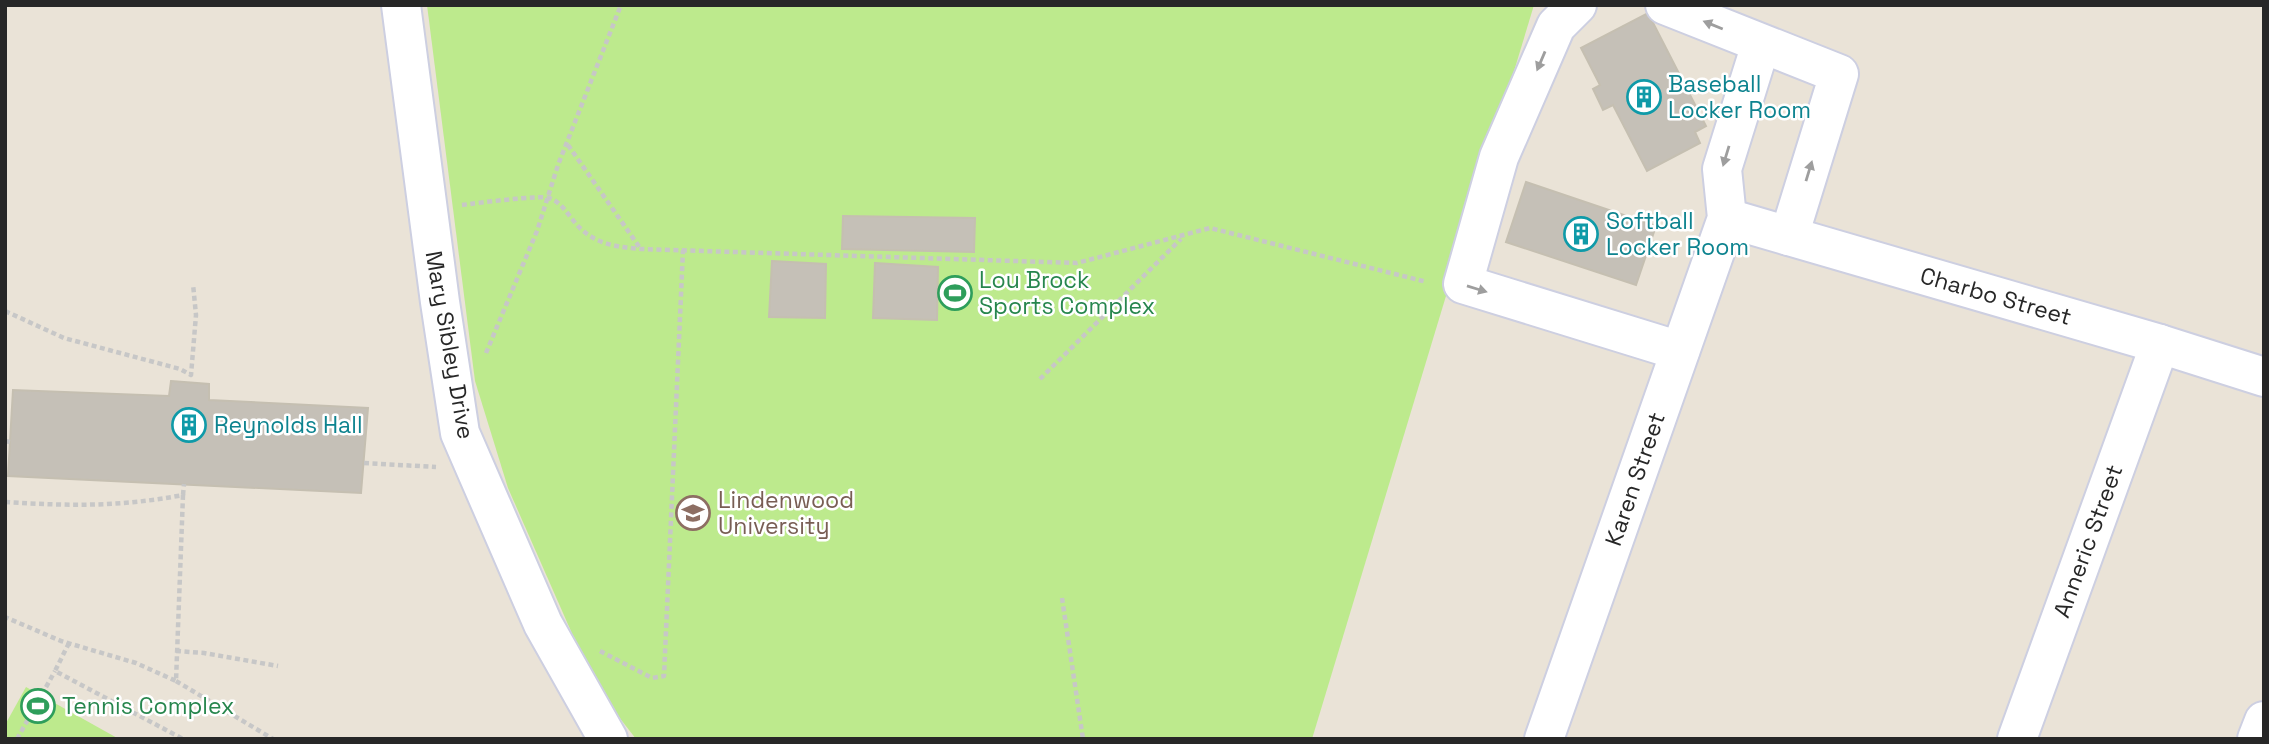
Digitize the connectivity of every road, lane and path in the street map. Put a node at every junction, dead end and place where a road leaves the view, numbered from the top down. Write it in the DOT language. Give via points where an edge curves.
graph roads {
  1 [pos="401,5"];
  2 [pos="621,5"];
  3 [pos="1577,5"];
  4 [pos="1665,5"];
  5 [pos="1762,44"];
  6 [pos="568,145"];
  7 [pos="548,197"];
  8 [pos="451,205"];
  9 [pos="1727,218"];
  10 [pos="1789,236"];
  11 [pos="1183,237"];
  12 [pos="641,249"];
  13 [pos="683,250"];
  14 [pos="193,284"];
  15 [pos="1435,284"];
  16 [pos="5,311"];
  17 [pos="2160,344"];
  18 [pos="1680,351"];
  19 [pos="485,356"];
  20 [pos="191,375"];
  21 [pos="2264,377"];
  22 [pos="1040,379"];
  23 [pos="191,382"];
  24 [pos="364,463"];
  25 [pos="441,467"];
  26 [pos="184,484"];
  27 [pos="183,495"];
  28 [pos="5,502"];
  29 [pos="1062,598"];
  30 [pos="5,617"];
  31 [pos="69,643"];
  32 [pos="597,649"];
  33 [pos="176,651"];
  34 [pos="278,666"];
  35 [pos="55,671"];
  36 [pos="176,681"];
  37 [pos="2264,721"];
  38 [pos="17,739"];
  39 [pos="183,739"];
  40 [pos="273,739"];
  41 [pos="608,739"];
  42 [pos="1083,739"];
  43 [pos="1544,739"];
  44 [pos="2017,739"];
  45 [pos="2257,739"];
  1 -- 41 [label="street, Mary Sibley Drive" via="460,433 543,625"];
  2 -- 6 [label="path"];
  3 -- 18 [label="street, one-way" via="1556,26 1499,157 1462,285"];
  5 -- 4 [label="street, one-way"];
  5 -- 9 [label="street, one-way" via="1722,169"];
  10 -- 5 [label="street, one-way" via="1839,74"];
  6 -- 7 [label="path"];
  6 -- 12 [label="path"];
  7 -- 8 [label="path"];
  7 -- 12 [label="path" via="564,207 581,230 598,240 609,246"];
  7 -- 19 [label="path"];
  9 -- 10 [label="street, Charbo Street"];
  9 -- 18 [label="street, Karen Street"];
  10 -- 17 [label="street, Charbo Street"];
  11 -- 13 [label="path" via="1077,263"];
  11 -- 15 [label="path" via="1210,228"];
  11 -- 22 [label="path"];
  12 -- 13 [label="path"];
  13 -- 32 [label="path" via="664,676 652,678"];
  14 -- 20 [label="path" via="197,315"];
  16 -- 20 [label="path" via="64,338"];
  17 -- 21 [label="street, Charbo Street"];
  17 -- 44 [label="street, Anneric Street"];
  18 -- 43 [label="street, Karen Street"];
  20 -- 23 [label="path"];
  24 -- 25 [label="path"];
  26 -- 27 [label="path"];
  27 -- 28 [label="path" via="94,506"];
  27 -- 33 [label="path"];
  29 -- 42 [label="path"];
  30 -- 31 [label="path"];
  31 -- 35 [label="path"];
  31 -- 36 [label="path" via="136,663"];
  33 -- 34 [label="path"];
  33 -- 36 [label="path"];
  35 -- 38 [label="path"];
  35 -- 39 [label="path"];
  36 -- 40 [label="path"];
  37 -- 45 [label="street"];
}
